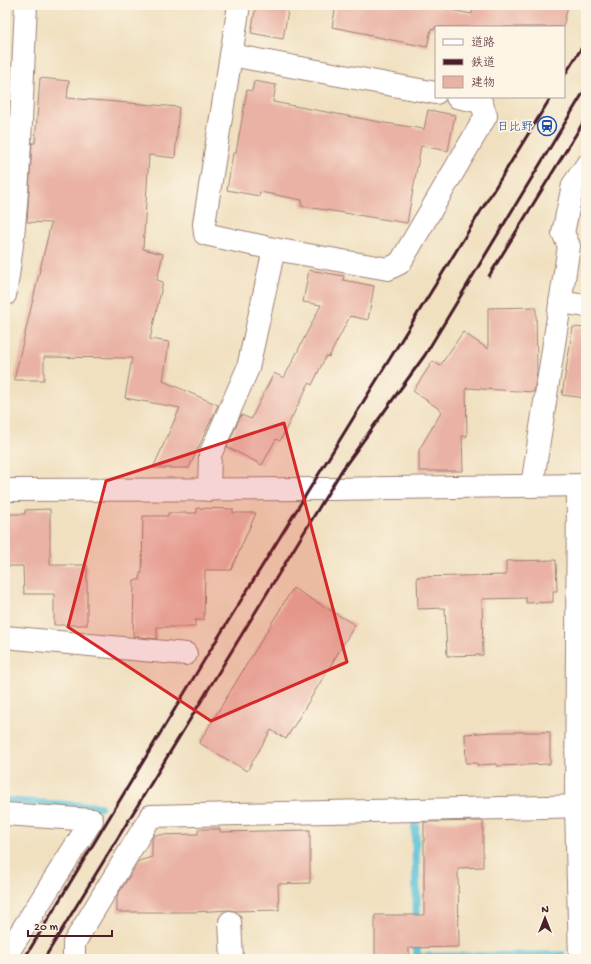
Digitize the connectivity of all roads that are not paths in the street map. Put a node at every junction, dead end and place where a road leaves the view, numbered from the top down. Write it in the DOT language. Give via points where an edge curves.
graph roads {
  1 [pos="26,5"];
  2 [pos="239,5"];
  3 [pos="231,55"];
  4 [pos="435,93"];
  5 [pos="462,98"];
  6 [pos="586,166"];
  7 [pos="274,249"];
  8 [pos="5,295"];
  9 [pos="560,302"];
  10 [pos="586,306"];
  11 [pos="582,485"];
  12 [pos="532,486"];
  13 [pos="5,490"];
  14 [pos="209,490"];
  15 [pos="5,637"];
  16 [pos="186,654"];
  17 [pos="581,806"];
  18 [pos="5,814"];
  19 [pos="230,922"];
  20 [pos="5,957"];
  21 [pos="74,959"];
  22 [pos="232,959"];
  23 [pos="580,959"];
  1 -- 8 [label="street" via="17,197"];
  2 -- 3 [label="street"];
  3 -- 4 [label="street"];
  3 -- 7 [label="street" via="204,224 205,234"];
  5 -- 7 [label="street" via="481,102 486,116 400,262 388,269"];
  6 -- 9 [label="street" via="573,185 563,233 569,246"];
  7 -- 14 [label="street" via="248,368 210,455"];
  9 -- 10 [label="street"];
  9 -- 12 [label="street"];
  11 -- 12 [label="street"];
  11 -- 17 [label="street"];
  12 -- 14 [label="street"];
  13 -- 14 [label="street"];
  15 -- 16 [label="street"];
  17 -- 21 [label="street" via="152,816 74,943"];
  17 -- 23 [label="street"];
  18 -- 20 [label="street" via="92,820"];
  19 -- 22 [label="street"];
}
